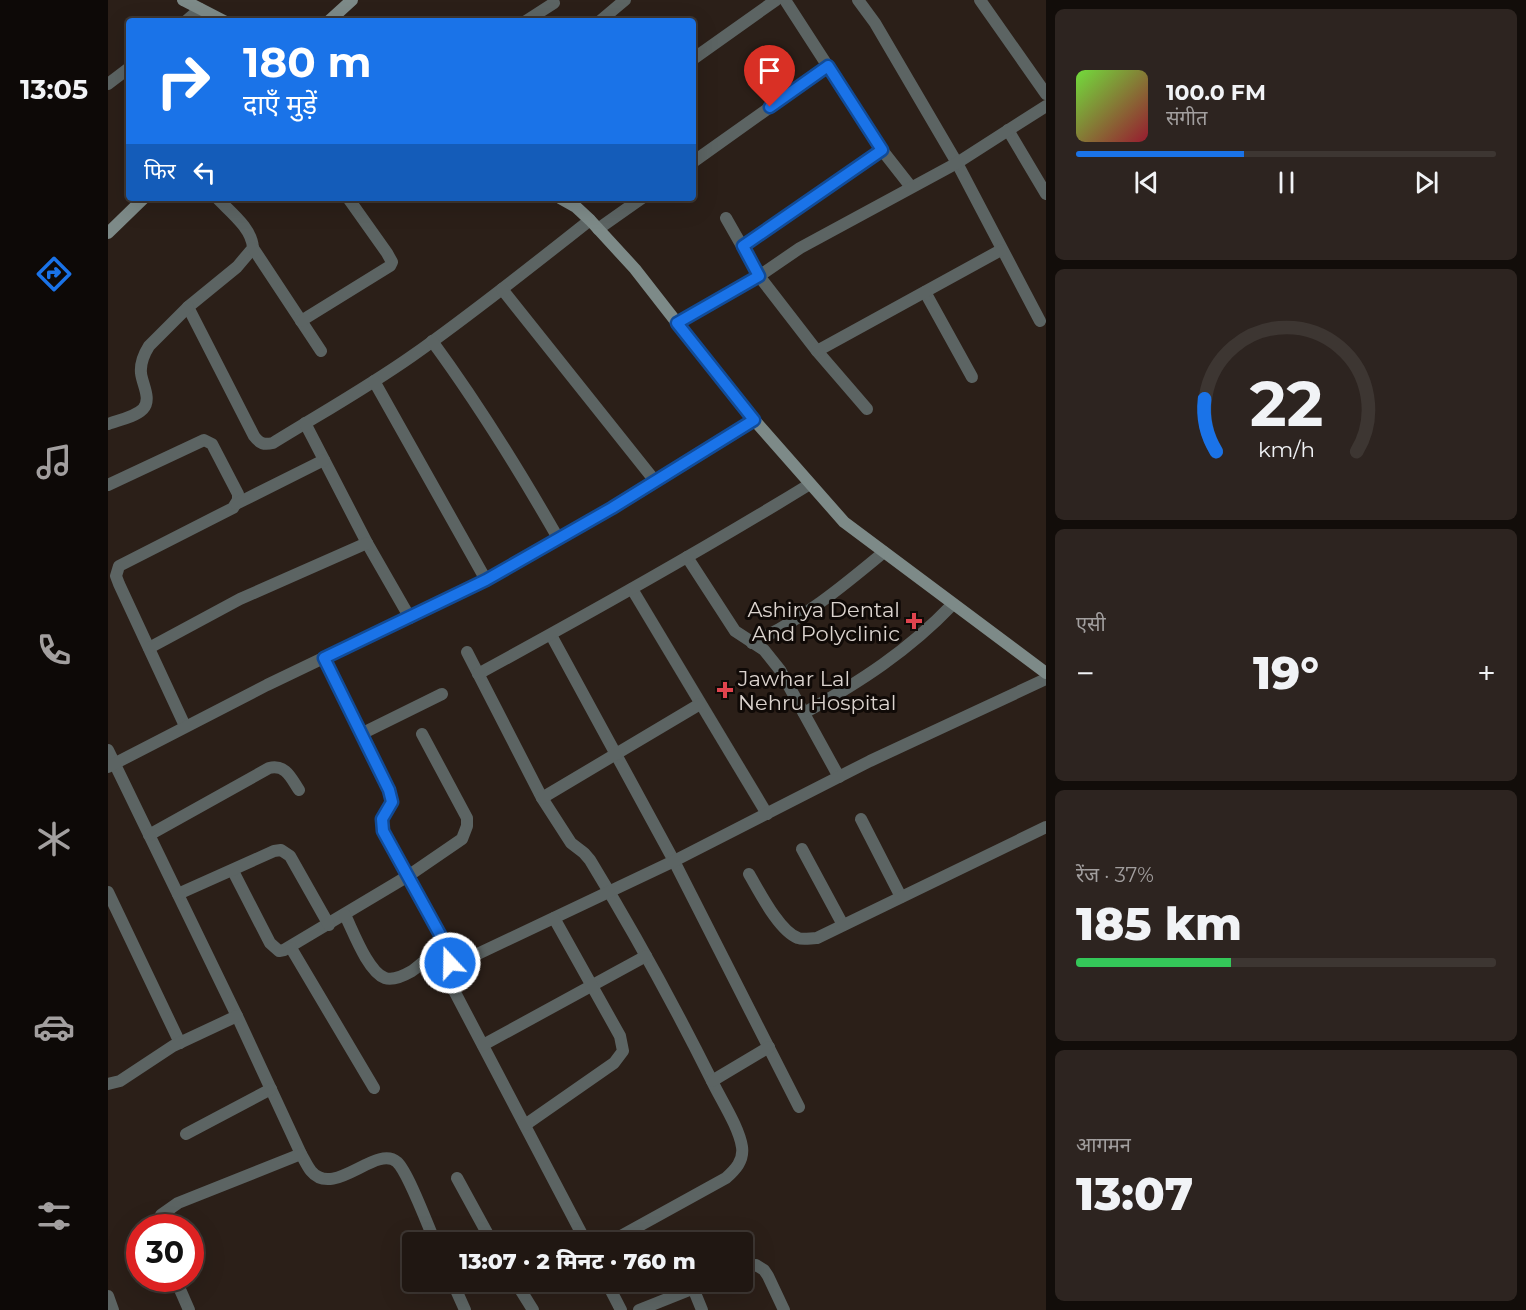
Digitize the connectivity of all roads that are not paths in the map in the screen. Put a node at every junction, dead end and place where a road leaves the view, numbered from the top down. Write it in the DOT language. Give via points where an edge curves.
graph roads {
  1 [pos="183,0"];
  2 [pos="351,0"];
  3 [pos="625,0"];
  4 [pos="776,0"];
  5 [pos="785,0"];
  6 [pos="858,0"];
  7 [pos="980,0"];
  8 [pos="554,3"];
  9 [pos="200,9"];
  10 [pos="190,18"];
  11 [pos="218,18"];
  12 [pos="331,18"];
  13 [pos="531,18"];
  14 [pos="604,18"];
  15 [pos="696,57"];
  16 [pos="828,66"];
  17 [pos="126,70"];
  18 [pos="109,82"];
  19 [pos="1046,94"];
  20 [pos="1046,106"];
  21 [pos="1008,130"];
  22 [pos="882,150"];
  23 [pos="696,160"];
  24 [pos="957,163"];
  25 [pos="911,187"];
  26 [pos="1046,194"];
  27 [pos="141,201"];
  28 [pos="220,201"];
  29 [pos="350,201"];
  30 [pos="565,201"];
  31 [pos="636,201"];
  32 [pos="726,218"];
  33 [pos="594,224"];
  34 [pos="108,233"];
  35 [pos="743,246"];
  36 [pos="253,248"];
  37 [pos="1001,250"];
  38 [pos="759,276"];
  39 [pos="502,289"];
  40 [pos="925,292"];
  41 [pos="188,307"];
  42 [pos="301,321"];
  43 [pos="1040,321"];
  44 [pos="677,323"];
  45 [pos="432,341"];
  46 [pos="321,351"];
  47 [pos="817,351"];
  48 [pos="972,377"];
  49 [pos="374,381"];
  50 [pos="867,409"];
  51 [pos="754,420"];
  52 [pos="305,423"];
  53 [pos="108,424"];
  54 [pos="324,460"];
  55 [pos="655,481"];
  56 [pos="810,484"];
  57 [pos="108,485"];
  58 [pos="236,504"];
  59 [pos="558,538"];
  60 [pos="367,543"];
  61 [pos="884,552"];
  62 [pos="687,557"];
  63 [pos="486,580"];
  64 [pos="632,589"];
  65 [pos="953,604"];
  66 [pos="410,618"];
  67 [pos="551,635"];
  68 [pos="752,643"];
  69 [pos="149,648"];
  70 [pos="466,652"];
  71 [pos="324,658"];
  72 [pos="1046,673"];
  73 [pos="478,674"];
  74 [pos="1046,679"];
  75 [pos="442,694"];
  76 [pos="700,704"];
  77 [pos="804,712"];
  78 [pos="185,726"];
  79 [pos="362,734"];
  80 [pos="422,734"];
  81 [pos="108,750"];
  82 [pos="616,754"];
  83 [pos="111,765"];
  84 [pos="839,777"];
  85 [pos="299,790"];
  86 [pos="542,798"];
  87 [pos="767,814"];
  88 [pos="861,819"];
  89 [pos="1046,827"];
  90 [pos="149,836"];
  91 [pos="802,849"];
  92 [pos="674,861"];
  93 [pos="233,871"];
  94 [pos="749,874"];
  95 [pos="408,876"];
  96 [pos="108,892"];
  97 [pos="609,892"];
  98 [pos="178,894"];
  99 [pos="901,897"];
  100 [pos="345,915"];
  101 [pos="554,918"];
  102 [pos="329,925"];
  103 [pos="843,925"];
  104 [pos="445,943"];
  105 [pos="291,948"];
  106 [pos="646,956"];
  107 [pos="448,969"];
  108 [pos="593,986"];
  109 [pos="237,1016"];
  110 [pos="180,1043"];
  111 [pos="483,1045"];
  112 [pos="769,1047"];
  113 [pos="712,1081"];
  114 [pos="108,1084"];
  115 [pos="374,1088"];
  116 [pos="271,1089"];
  117 [pos="799,1107"];
  118 [pos="525,1125"];
  119 [pos="186,1134"];
  120 [pos="301,1154"];
  121 [pos="457,1178"];
  122 [pos="162,1214"];
  123 [pos="431,1232"];
  124 [pos="487,1232"];
  125 [pos="581,1232"];
  126 [pos="628,1232"];
  127 [pos="753,1266"];
  128 [pos="180,1292"];
  129 [pos="457,1292"];
  130 [pos="521,1292"];
  131 [pos="612,1292"];
  132 [pos="683,1292"];
  133 [pos="695,1292"];
  134 [pos="108,1296"];
  135 [pos="186,1309"];
  136 [pos="113,1310"];
  137 [pos="465,1310"];
  138 [pos="532,1310"];
  139 [pos="621,1310"];
  140 [pos="639,1310"];
  141 [pos="702,1310"];
  142 [pos="784,1310"];
  1 -- 9 [label="street"];
  2 -- 12 [label="street"];
  3 -- 14 [label="street"];
  4 -- 15 [label="street"];
  5 -- 16 [label="street"];
  6 -- 24 [label="street"];
  7 -- 19 [label="street"];
  8 -- 13 [label="street"];
  9 -- 10 [label="street"];
  9 -- 11 [label="street"];
  16 -- 22 [label="street"];
  16 -- 23 [label="street"];
  17 -- 18 [label="street"];
  20 -- 21 [label="street"];
  21 -- 24 [label="street"];
  21 -- 26 [label="street"];
  22 -- 25 [label="street"];
  22 -- 35 [label="street"];
  24 -- 25 [label="street"];
  24 -- 37 [label="street"];
  25 -- 38 [label="street" via="800,248"];
  27 -- 34 [label="street"];
  28 -- 36 [label="street" via="243,224"];
  29 -- 42 [label="street" via="387,253 392,262 390,267"];
  30 -- 33 [label="street"];
  31 -- 33 [label="street"];
  32 -- 35 [label="street"];
  33 -- 39 [label="street"];
  33 -- 44 [label="street"];
  35 -- 38 [label="street"];
  36 -- 41 [label="street" via="237,267"];
  36 -- 42 [label="street"];
  37 -- 40 [label="street"];
  37 -- 43 [label="street"];
  38 -- 44 [label="street"];
  38 -- 47 [label="street"];
  39 -- 45 [label="street"];
  39 -- 55 [label="street"];
  40 -- 47 [label="street"];
  40 -- 48 [label="street"];
  41 -- 52 [label="street" via="259,442 273,443"];
  41 -- 53 [label="street" via="144,354 144,408"];
  42 -- 46 [label="street"];
  44 -- 51 [label="street"];
  45 -- 49 [label="street"];
  45 -- 59 [label="street" via="472,396"];
  47 -- 50 [label="street"];
  49 -- 52 [label="street"];
  49 -- 63 [label="street"];
  51 -- 55 [label="street"];
  51 -- 56 [label="street"];
  52 -- 54 [label="street"];
  54 -- 58 [label="street"];
  54 -- 60 [label="street"];
  55 -- 59 [label="street"];
  56 -- 61 [label="street" via="844,522"];
  56 -- 62 [label="street"];
  57 -- 58 [label="street" via="204,440 212,444 236,490"];
  58 -- 69 [label="street" via="120,566 116,576"];
  59 -- 63 [label="street"];
  60 -- 66 [label="street"];
  60 -- 69 [label="street" via="240,599"];
  61 -- 65 [label="street"];
  61 -- 68 [label="street" via="808,613"];
  62 -- 64 [label="street"];
  62 -- 68 [label="street" via="735,630"];
  63 -- 66 [label="street"];
  64 -- 67 [label="street"];
  64 -- 76 [label="street"];
  65 -- 72 [label="street"];
  65 -- 77 [label="street" via="899,654"];
  66 -- 71 [label="street"];
  67 -- 73 [label="street"];
  67 -- 82 [label="street"];
  68 -- 77 [label="street" via="764,650 780,670"];
  69 -- 78 [label="street"];
  70 -- 73 [label="street"];
  71 -- 78 [label="street"];
  71 -- 79 [label="street"];
  73 -- 86 [label="street"];
  74 -- 84 [label="street"];
  75 -- 79 [label="street"];
  76 -- 82 [label="street"];
  76 -- 87 [label="street"];
  77 -- 84 [label="street"];
  78 -- 83 [label="street"];
  79 -- 95 [label="street" via="392,797 382,819 383,831"];
  80 -- 95 [label="street" via="467,818 467,826 462,839"];
  81 -- 83 [label="street"];
  82 -- 86 [label="street"];
  82 -- 92 [label="street"];
  83 -- 90 [label="street"];
  84 -- 87 [label="street"];
  85 -- 90 [label="street" via="283,768 269,768"];
  86 -- 97 [label="street"];
  87 -- 92 [label="street"];
  88 -- 99 [label="street"];
  89 -- 99 [label="street"];
  90 -- 98 [label="street"];
  91 -- 103 [label="street"];
  92 -- 97 [label="street"];
  92 -- 112 [label="street"];
  93 -- 98 [label="street"];
  93 -- 102 [label="street" via="274,851 285,851"];
  93 -- 105 [label="street" via="270,943 279,951"];
  94 -- 103 [label="street" via="780,923 800,939 817,938"];
  95 -- 100 [label="street"];
  95 -- 104 [label="street"];
  96 -- 110 [label="street"];
  97 -- 101 [label="street"];
  97 -- 106 [label="street"];
  98 -- 109 [label="street"];
  99 -- 103 [label="street"];
  100 -- 102 [label="street"];
  100 -- 104 [label="street" via="371,965 389,979 412,971"];
  101 -- 107 [label="street"];
  101 -- 108 [label="street"];
  102 -- 105 [label="street"];
  104 -- 107 [label="street" via="450,957"];
  105 -- 115 [label="street"];
  106 -- 108 [label="street"];
  106 -- 113 [label="street"];
  107 -- 111 [label="street" via="449,981"];
  108 -- 111 [label="street"];
  108 -- 118 [label="street" via="620,1036 623,1051 614,1063"];
  109 -- 110 [label="street"];
  109 -- 116 [label="street"];
  110 -- 114 [label="street" via="120,1081"];
  111 -- 118 [label="street"];
  112 -- 113 [label="street"];
  112 -- 117 [label="street"];
  113 -- 126 [label="street" via="739,1137 739,1165 726,1178"];
  116 -- 119 [label="street"];
  116 -- 120 [label="street"];
  118 -- 125 [label="street"];
  120 -- 122 [label="street" via="178,1203"];
  120 -- 123 [label="street" via="312,1172 322,1178 346,1174 383,1158 397,1162"];
  121 -- 124 [label="street"];
  127 -- 142 [label="street" via="764,1270"];
  128 -- 135 [label="street"];
  129 -- 137 [label="street"];
  130 -- 138 [label="street"];
  131 -- 139 [label="street"];
  132 -- 140 [label="street"];
  133 -- 141 [label="street"];
  134 -- 136 [label="street"];
}
